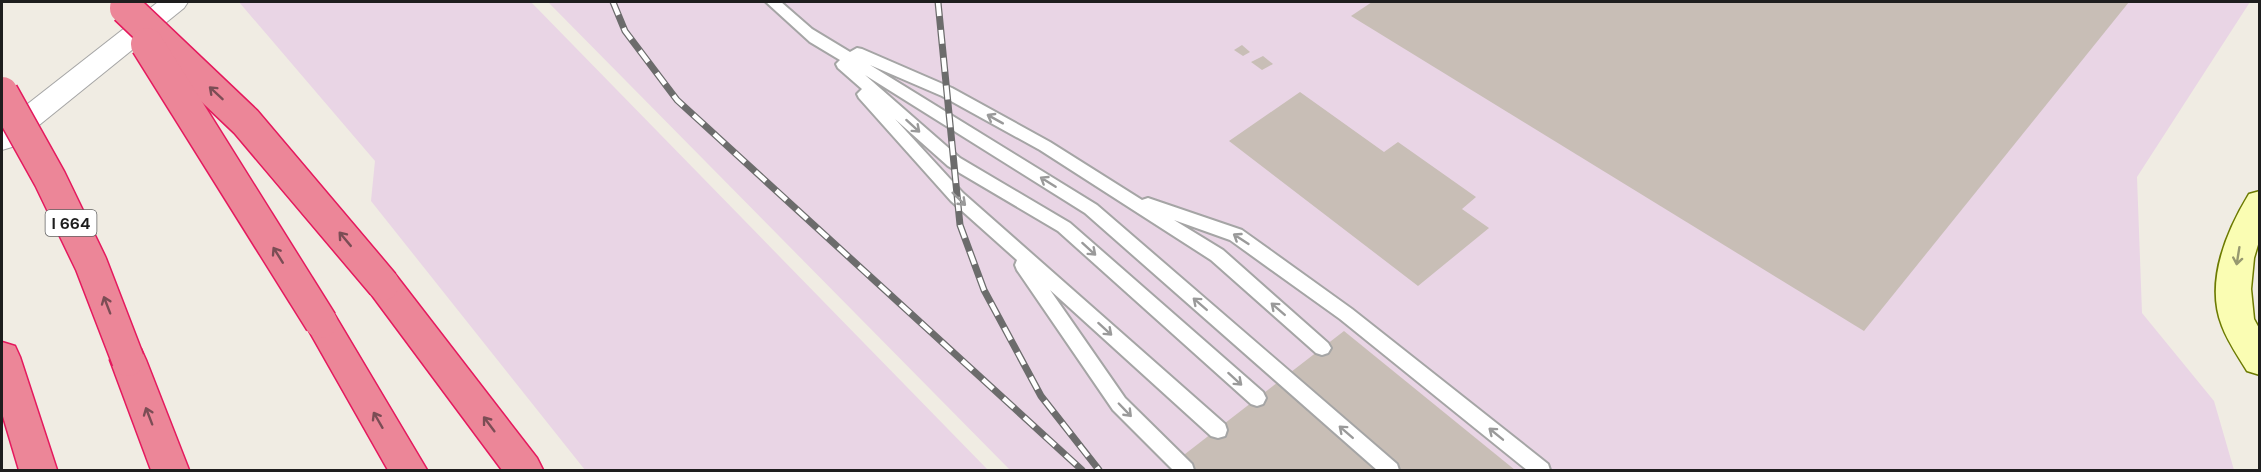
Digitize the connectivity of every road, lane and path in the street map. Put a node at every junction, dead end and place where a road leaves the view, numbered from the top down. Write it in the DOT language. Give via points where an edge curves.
graph roads {
  1 [pos="175,2"];
  2 [pos="773,2"];
  3 [pos="121,5"];
  4 [pos="807,32"];
  5 [pos="2,93"];
  6 [pos="2,139"];
  7 [pos="1121,194"];
  8 [pos="2259,203"];
  9 [pos="1007,242"];
  10 [pos="1322,348"];
  11 [pos="2,357"];
  12 [pos="2259,360"];
  13 [pos="1257,398"];
  14 [pos="1218,430"];
  15 [pos="38,471"];
  16 [pos="170,471"];
  17 [pos="408,471"];
  18 [pos="524,471"];
  19 [pos="1185,471"];
  20 [pos="1390,471"];
  21 [pos="1541,471"];
  1 -- 6 [label="street"];
  2 -- 4 [label="lane"];
  17 -- 3 [label="highway, one-way, bridge" via="321,322"];
  18 -- 3 [label="highway, one-way, bridge" via="383,284 246,122"];
  7 -- 4 [label="lane, one-way" via="947,92"];
  4 -- 9 [label="lane, one-way" via="957,197"];
  4 -- 13 [label="lane, one-way" via="954,162 1064,227"];
  20 -- 4 [label="lane, one-way" via="1091,209"];
  16 -- 5 [label="highway, I 664, one-way, bridge" via="91,264"];
  10 -- 7 [label="lane, one-way" via="1217,255"];
  21 -- 7 [label="lane, one-way" via="1346,314 1236,235"];
  8 -- 12 [label="street, one-way" via="2241,239 2234,282 2237,320"];
  9 -- 14 [label="lane, one-way"];
  9 -- 19 [label="lane, one-way" via="1119,404"];
  11 -- 15 [label="highway"];
}
